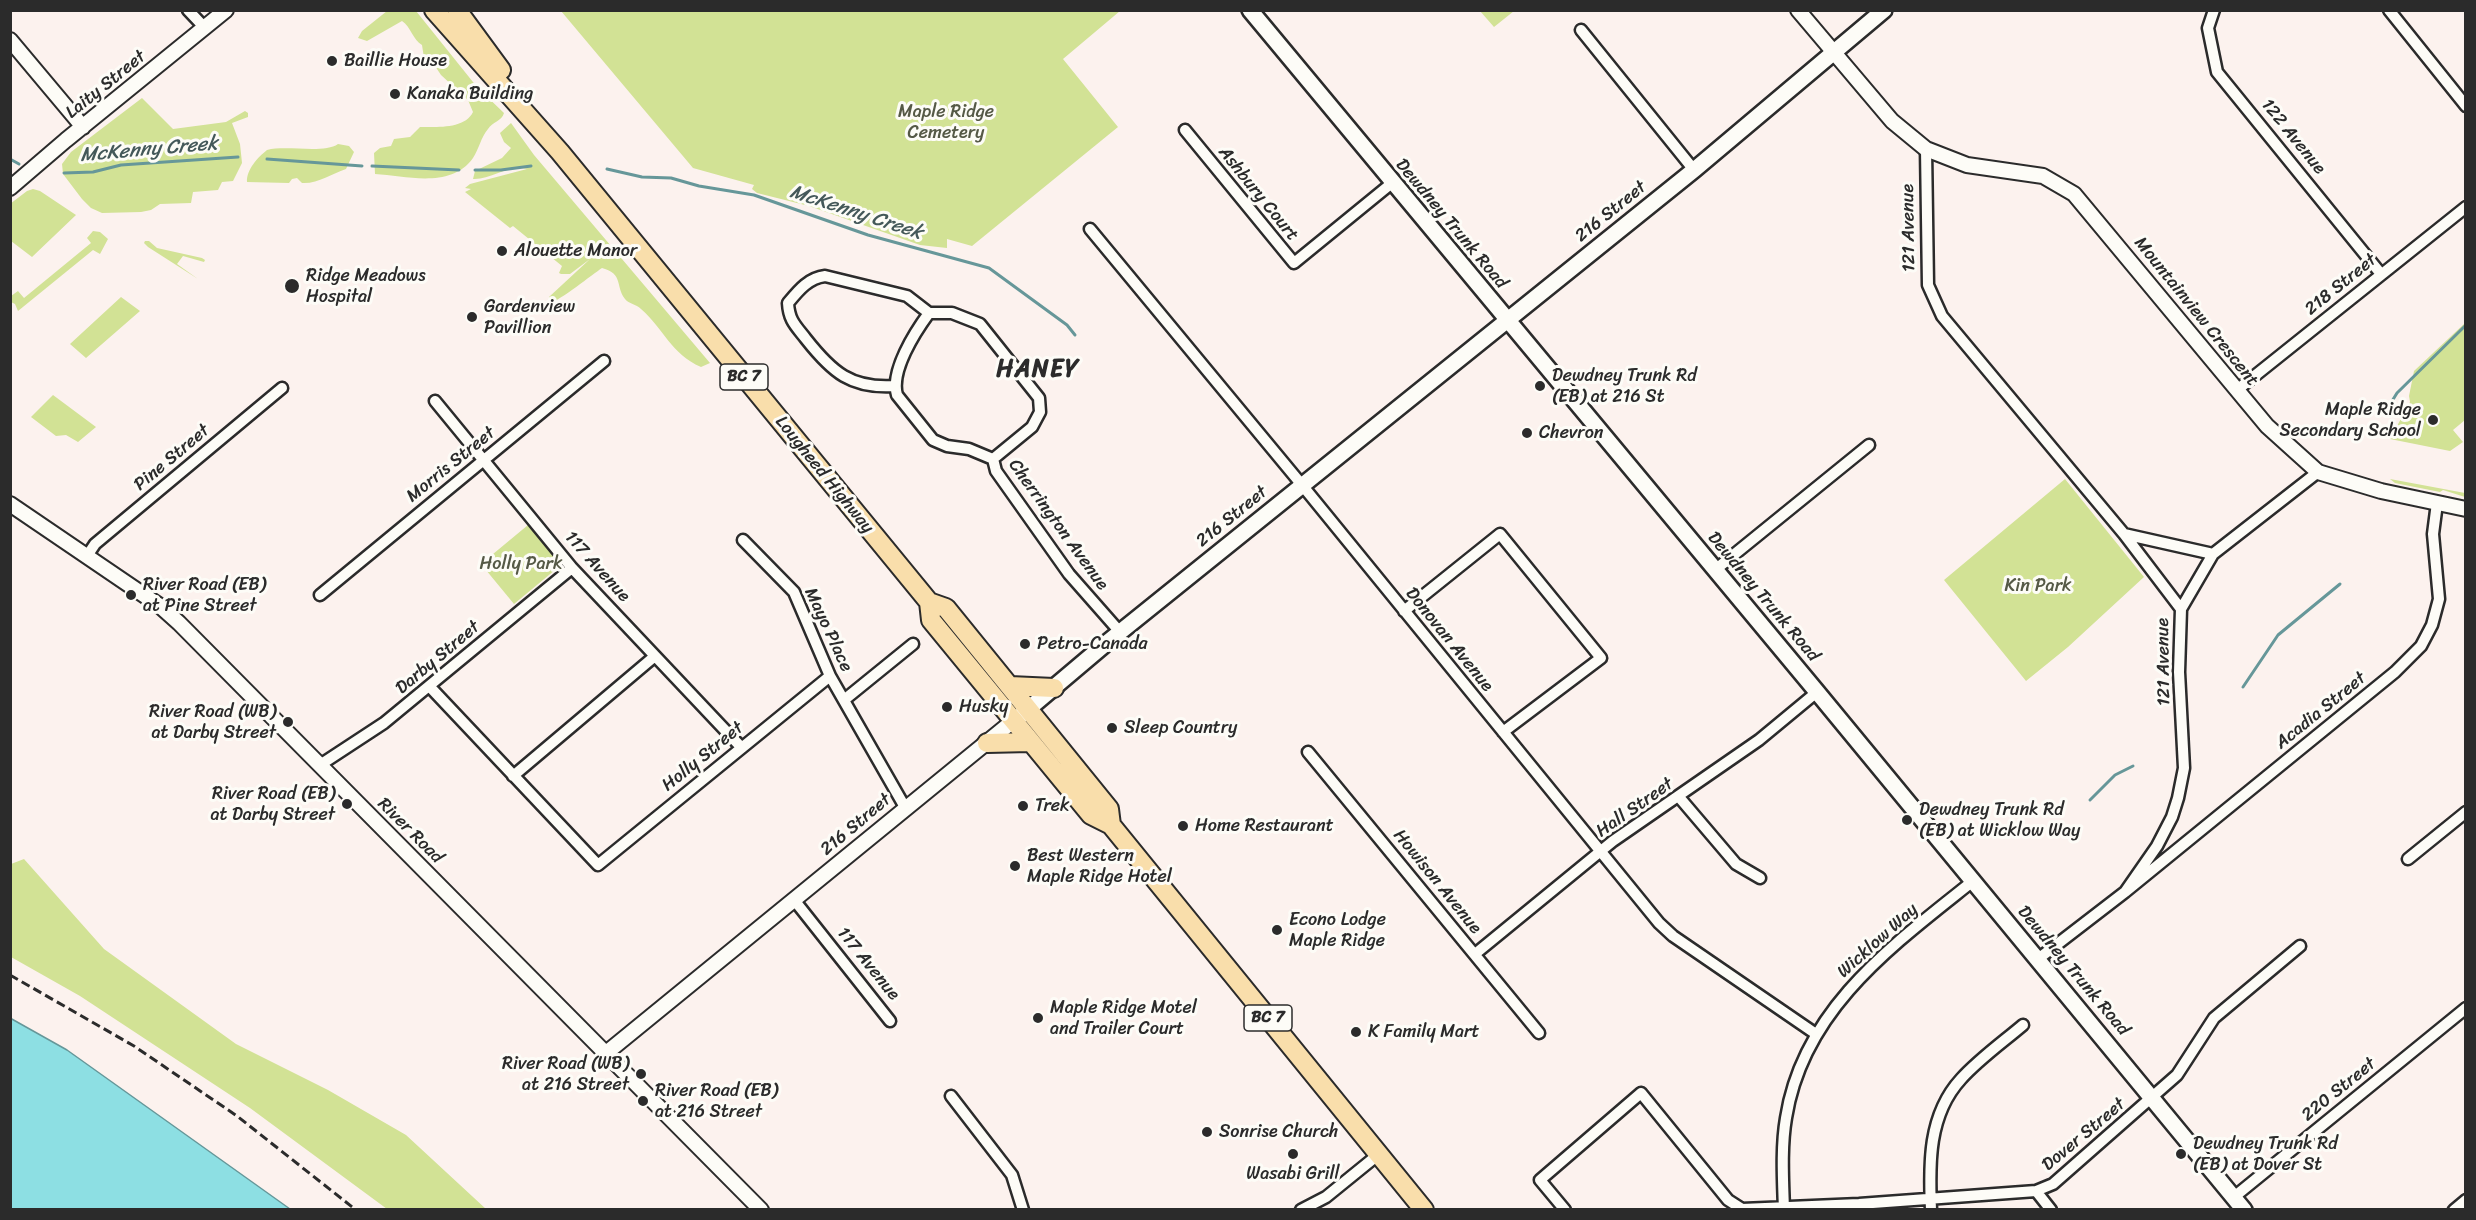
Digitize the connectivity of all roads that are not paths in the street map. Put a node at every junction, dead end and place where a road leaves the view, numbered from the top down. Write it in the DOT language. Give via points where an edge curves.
graph roads {
  1 [pos="188,10"];
  2 [pos="226,10"];
  3 [pos="434,10"];
  4 [pos="457,10"];
  5 [pos="1250,10"];
  6 [pos="1798,10"];
  7 [pos="1884,10"];
  8 [pos="2214,10"];
  9 [pos="2389,10"];
  10 [pos="205,28"];
  11 [pos="1581,30"];
  12 [pos="10,40"];
  13 [pos="1833,52"];
  14 [pos="2466,106"];
  15 [pos="83,127"];
  16 [pos="1185,130"];
  17 [pos="1926,149"];
  18 [pos="560,152"];
  19 [pos="1694,170"];
  20 [pos="1392,183"];
  21 [pos="10,188"];
  22 [pos="2466,207"];
  23 [pos="1090,229"];
  24 [pos="2381,274"];
  25 [pos="929,313"];
  26 [pos="1507,321"];
  27 [pos="604,361"];
  28 [pos="895,386"];
  29 [pos="282,388"];
  30 [pos="2237,390"];
  31 [pos="435,401"];
  32 [pos="1869,445"];
  33 [pos="993,459"];
  34 [pos="483,460"];
  35 [pos="2318,472"];
  36 [pos="1302,485"];
  37 [pos="2437,503"];
  38 [pos="10,504"];
  39 [pos="2466,509"];
  40 [pos="2124,534"];
  41 [pos="743,540"];
  42 [pos="2213,554"];
  43 [pos="87,556"];
  44 [pos="572,568"];
  45 [pos="1715,570"];
  46 [pos="320,594"];
  47 [pos="929,602"];
  48 [pos="2181,609"];
  49 [pos="1404,611"];
  50 [pos="1120,632"];
  51 [pos="913,644"];
  52 [pos="655,656"];
  53 [pos="830,676"];
  54 [pos="1010,686"];
  55 [pos="430,687"];
  56 [pos="1054,687"];
  57 [pos="1817,692"];
  58 [pos="844,700"];
  59 [pos="1029,709"];
  60 [pos="1013,721"];
  61 [pos="1503,732"];
  62 [pos="2184,736"];
  63 [pos="1030,742"];
  64 [pos="987,743"];
  65 [pos="741,747"];
  66 [pos="1308,752"];
  67 [pos="320,765"];
  68 [pos="513,776"];
  69 [pos="1679,797"];
  70 [pos="906,809"];
  71 [pos="2466,812"];
  72 [pos="1111,825"];
  73 [pos="1601,852"];
  74 [pos="2409,859"];
  75 [pos="1760,878"];
  76 [pos="1973,881"];
  77 [pos="2125,892"];
  78 [pos="795,902"];
  79 [pos="2300,946"];
  80 [pos="1475,954"];
  81 [pos="2038,959"];
  82 [pos="2466,1008"];
  83 [pos="890,1021"];
  84 [pos="2023,1024"];
  85 [pos="1539,1033"];
  86 [pos="1816,1034"];
  87 [pos="605,1054"];
  88 [pos="951,1096"];
  89 [pos="2152,1098"];
  90 [pos="1379,1154"];
  91 [pos="2036,1191"];
  92 [pos="2234,1197"];
  93 [pos="2466,1200"];
  94 [pos="1931,1204"];
  95 [pos="1784,1208"];
  96 [pos="761,1209"];
  97 [pos="1023,1209"];
  98 [pos="1301,1209"];
  99 [pos="1425,1209"];
  100 [pos="1565,1209"];
  101 [pos="2051,1209"];
  102 [pos="2244,1209"];
  103 [pos="2454,1209"];
  1 -- 10 [label="street"];
  2 -- 10 [label="street, Laity Street"];
  3 -- 18 [label="highway, Lougheed Highway / BC 7"];
  4 -- 18 [label="highway, Lougheed Highway / BC 7"];
  5 -- 20 [label="main road, Dewdney Trunk Road"];
  6 -- 13 [label="street"];
  7 -- 13 [label="main road, 216 Street"];
  8 -- 24 [label="street, 122 Avenue" via="2208,28 2217,72"];
  9 -- 14 [label="street"];
  10 -- 15 [label="street, Laity Street"];
  11 -- 19 [label="street"];
  12 -- 15 [label="street"];
  13 -- 17 [label="street" via="1892,121"];
  13 -- 19 [label="main road, 216 Street"];
  15 -- 21 [label="street, Laity Street"];
  16 -- 20 [label="street, Ashbury Court" via="1294,263"];
  17 -- 30 [label="street, Mountainview Crescent" via="1967,165 2043,176 2065,186 2082,201"];
  17 -- 40 [label="street, 121 Avenue" via="1928,285 1942,316"];
  18 -- 47 [label="highway, Lougheed Highway / BC 7"];
  19 -- 26 [label="main road, 216 Street"];
  20 -- 26 [label="main road, Dewdney Trunk Road"];
  22 -- 24 [label="street, 218 Street"];
  23 -- 36 [label="street, Donovan Avenue"];
  24 -- 30 [label="street, 218 Street"];
  25 -- 28 [label="street" via="915,331"];
  25 -- 28 [label="street" via="907,296 825,276 815,277 788,303 789,317 831,370 857,384"];
  25 -- 33 [label="street" via="952,313 980,324 1039,398 1040,412 1032,427"];
  26 -- 36 [label="main road, 216 Street"];
  26 -- 45 [label="main road, Dewdney Trunk Road"];
  27 -- 34 [label="street, Morris Street"];
  28 -- 33 [label="street, Cherrington Avenue" via="897,395 933,440"];
  29 -- 43 [label="street, Pine Street" via="95,544"];
  30 -- 35 [label="street, Mountainview Crescent" via="2272,432"];
  31 -- 34 [label="street, 117 Avenue"];
  32 -- 45 [label="street"];
  33 -- 50 [label="street, Cherrington Avenue" via="996,471 1069,574"];
  34 -- 44 [label="street, 117 Avenue"];
  34 -- 46 [label="street, Morris Street"];
  35 -- 37 [label="street, Mountainview Crescent"];
  35 -- 42 [label="street"];
  36 -- 49 [label="street, Donovan Avenue"];
  36 -- 50 [label="main road, 216 Street"];
  37 -- 39 [label="street"];
  37 -- 77 [label="street, Acadia Street" via="2433,534 2439,599 2421,646 2395,672"];
  38 -- 43 [label="street, River Road"];
  40 -- 42 [label="street"];
  40 -- 48 [label="street, 121 Avenue"];
  41 -- 53 [label="street, Mayo Place" via="794,592"];
  42 -- 48 [label="street"];
  43 -- 67 [label="street, River Road" via="170,615"];
  44 -- 52 [label="street, 117 Avenue"];
  44 -- 55 [label="street, Darby Street"];
  45 -- 57 [label="main road, Dewdney Trunk Road"];
  47 -- 54 [label="highway, Lougheed Highway / BC 7" via="946,608"];
  47 -- 60 [label="highway, Lougheed Highway / BC 7" via="932,620"];
  48 -- 62 [label="street, 121 Avenue" via="2179,672"];
  49 -- 61 [label="street, Donovan Avenue"];
  49 -- 61 [label="street" via="1500,534 1600,658"];
  50 -- 56 [label="main road, 216 Street"];
  51 -- 58 [label="street, Mayo Place"];
  52 -- 65 [label="street, 117 Avenue"];
  52 -- 68 [label="street"];
  53 -- 58 [label="street, Mayo Place"];
  53 -- 65 [label="street, Holly Street"];
  54 -- 56 [label="highway"];
  54 -- 59 [label="highway, Lougheed Highway / BC 7"];
  55 -- 67 [label="street, Darby Street"];
  55 -- 68 [label="street"];
  56 -- 59 [label="main road, 216 Street"];
  57 -- 69 [label="street, Hall Street" via="1759,740"];
  57 -- 76 [label="main road, Dewdney Trunk Road"];
  58 -- 70 [label="street"];
  59 -- 60 [label="main road, 216 Street"];
  59 -- 72 [label="highway, Lougheed Highway / BC 7" via="1109,809"];
  60 -- 63 [label="highway, Lougheed Highway / BC 7"];
  60 -- 64 [label="street, 216 Street"];
  61 -- 73 [label="street, Donovan Avenue"];
  62 -- 77 [label="street, Acadia Street" via="2184,768 2172,817"];
  63 -- 64 [label="highway"];
  63 -- 72 [label="highway, Lougheed Highway / BC 7" via="1091,815"];
  64 -- 70 [label="street, 216 Street"];
  65 -- 68 [label="street, Holly Street" via="598,865"];
  66 -- 80 [label="street, Howison Avenue"];
  67 -- 87 [label="street, River Road"];
  69 -- 73 [label="street, Hall Street"];
  69 -- 75 [label="street" via="1736,864"];
  70 -- 78 [label="street, 216 Street"];
  71 -- 74 [label="street"];
  72 -- 90 [label="highway, Lougheed Highway / BC 7"];
  73 -- 80 [label="street, Hall Street"];
  73 -- 86 [label="street, Donovan Avenue" via="1673,936"];
  76 -- 81 [label="main road, Dewdney Trunk Road"];
  76 -- 86 [label="street, Wicklow Way" via="1865,971"];
  77 -- 81 [label="street, Acadia Street"];
  78 -- 83 [label="street, 117 Avenue"];
  78 -- 87 [label="street, 216 Street"];
  79 -- 89 [label="street, Dover Street" via="2214,1018 2177,1075"];
  80 -- 85 [label="street, Howison Avenue"];
  81 -- 89 [label="main road, Dewdney Trunk Road"];
  82 -- 92 [label="street, 220 Street"];
  84 -- 94 [label="street" via="1960,1079 1945,1102 1930,1150"];
  86 -- 95 [label="street, Wicklow Way" via="1796,1080 1786,1118"];
  87 -- 96 [label="street, River Road"];
  88 -- 97 [label="street" via="1012,1175"];
  89 -- 91 [label="street, Dover Street" via="2053,1184"];
  89 -- 92 [label="main road, Dewdney Trunk Road"];
  90 -- 98 [label="street" via="1326,1197"];
  90 -- 99 [label="highway, Lougheed Highway / BC 7"];
  91 -- 94 [label="street, Dover Street"];
  91 -- 101 [label="street"];
  92 -- 102 [label="main road, Dewdney Trunk Road"];
  93 -- 103 [label="street"];
  94 -- 95 [label="street, Dover Street"];
  95 -- 100 [label="street, Dover Street" via="1742,1209 1734,1205 1641,1093 1540,1180"];
}
